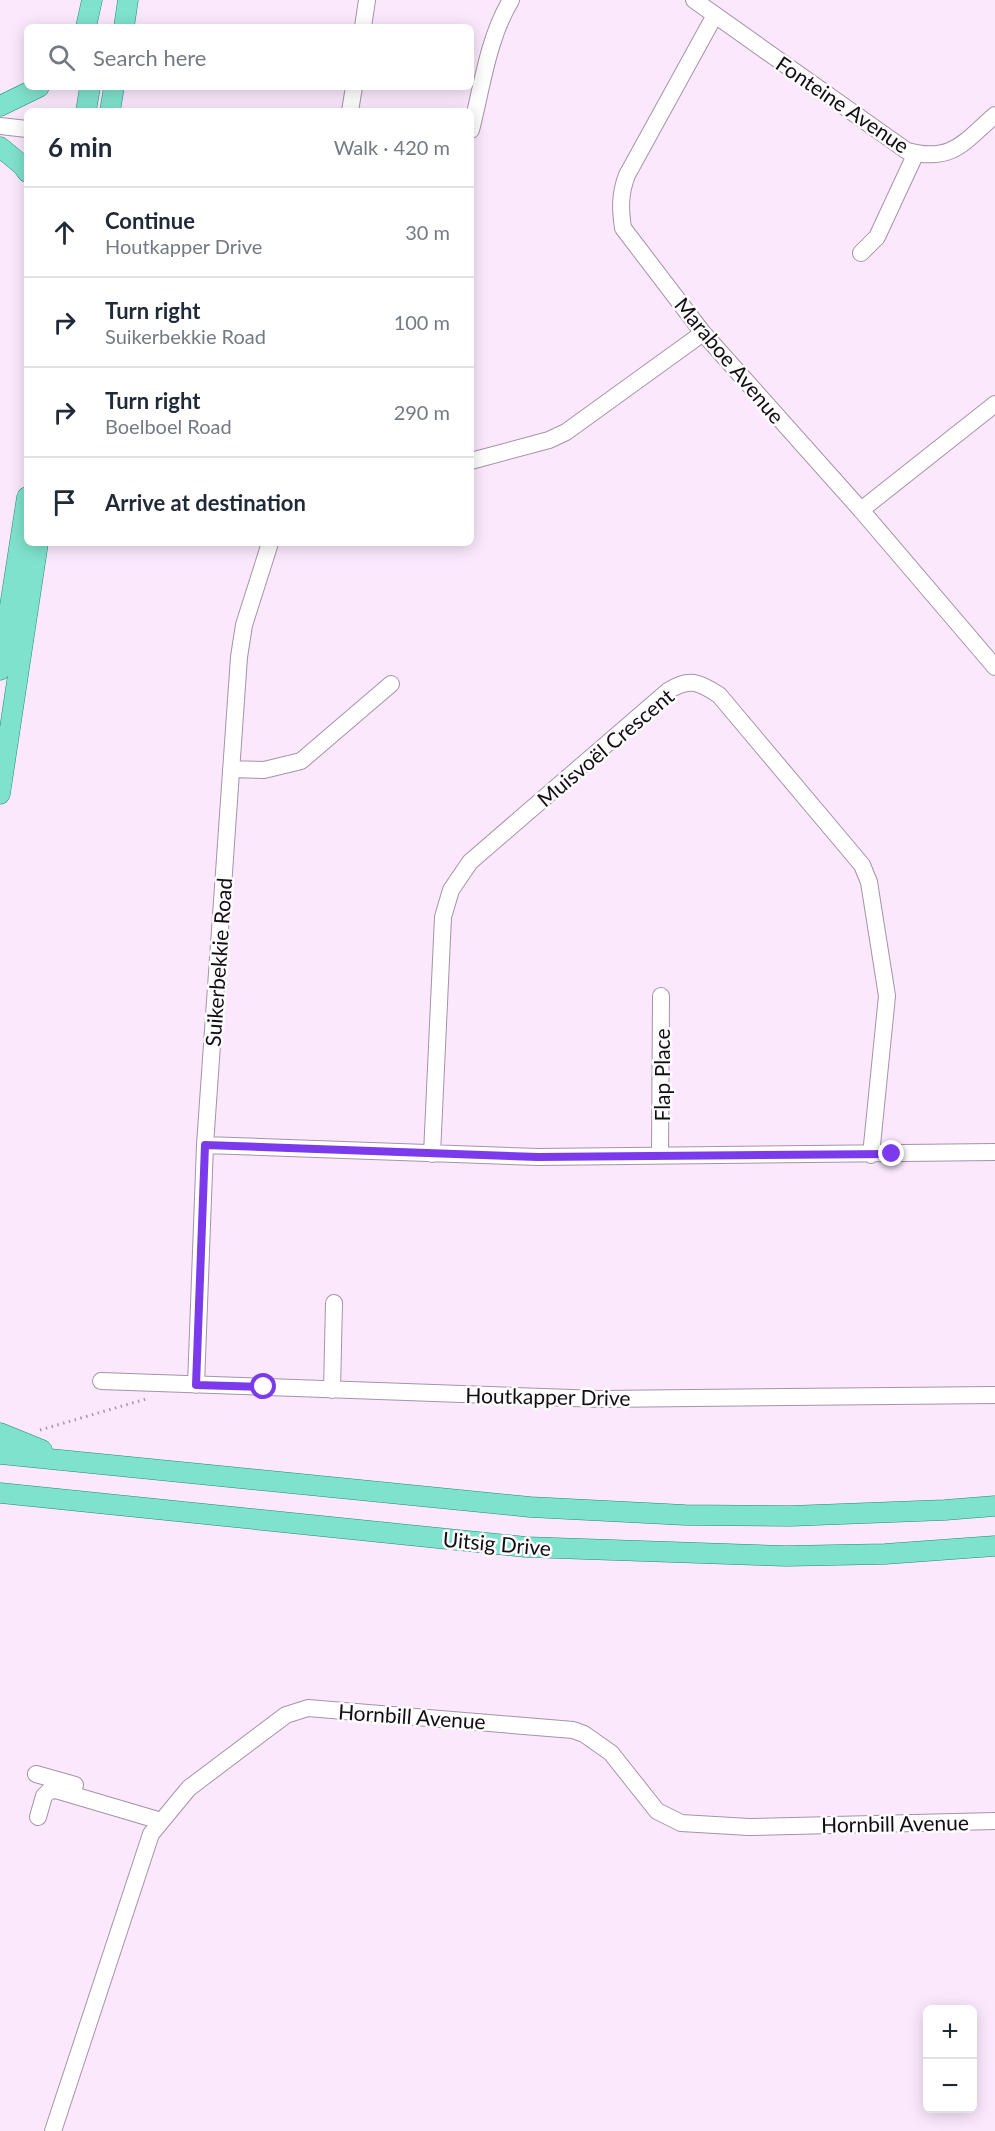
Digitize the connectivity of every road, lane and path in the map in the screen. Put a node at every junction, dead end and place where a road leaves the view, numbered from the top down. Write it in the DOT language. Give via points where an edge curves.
graph roads {
  1 [pos="92,0"];
  2 [pos="104,0"];
  3 [pos="128,0"];
  4 [pos="367,0"];
  5 [pos="511,0"];
  6 [pos="694,0"];
  7 [pos="716,15"];
  8 [pos="87,24"];
  9 [pos="100,24"];
  10 [pos="124,24"];
  11 [pos="363,24"];
  12 [pos="33,90"];
  13 [pos="90,90"];
  14 [pos="114,90"];
  15 [pos="354,90"];
  16 [pos="0,106"];
  17 [pos="86,108"];
  18 [pos="110,108"];
  19 [pos="350,108"];
  20 [pos="995,115"];
  21 [pos="474,118"];
  22 [pos="0,126"];
  23 [pos="24,129"];
  24 [pos="0,147"];
  25 [pos="916,153"];
  26 [pos="24,168"];
  27 [pos="861,253"];
  28 [pos="703,333"];
  29 [pos="995,404"];
  30 [pos="474,460"];
  31 [pos="861,510"];
  32 [pos="24,516"];
  33 [pos="38,546"];
  34 [pos="269,546"];
  35 [pos="995,667"];
  36 [pos="0,670"];
  37 [pos="391,684"];
  38 [pos="231,769"];
  39 [pos="0,794"];
  40 [pos="661,996"];
  41 [pos="205,1145"];
  42 [pos="995,1152"];
  43 [pos="432,1154"];
  44 [pos="660,1155"];
  45 [pos="871,1155"];
  46 [pos="334,1303"];
  47 [pos="101,1381"];
  48 [pos="196,1385"];
  49 [pos="332,1389"];
  50 [pos="995,1395"];
  51 [pos="153,1397"];
  52 [pos="3,1442"];
  53 [pos="0,1493"];
  54 [pos="0,1506"];
  55 [pos="122,1506"];
  56 [pos="995,1506"];
  57 [pos="995,1546"];
  58 [pos="36,1774"];
  59 [pos="164,1816"];
  60 [pos="38,1817"];
  61 [pos="995,1821"];
  62 [pos="53,2131"];
  1 -- 8 [label="main road"];
  2 -- 9 [label="main road"];
  3 -- 10 [label="main road"];
  4 -- 11 [label="street"];
  5 -- 21 [label="street" via="494,36"];
  6 -- 7 [label="street, Fonteine Avenue"];
  7 -- 25 [label="street, Fonteine Avenue" via="896,144"];
  7 -- 28 [label="street, Maraboe Avenue" via="627,175 620,206 623,228"];
  12 -- 16 [label="main road"];
  13 -- 17 [label="main road"];
  14 -- 18 [label="main road"];
  15 -- 19 [label="street"];
  20 -- 25 [label="street, Fonteine Avenue" via="957,149 937,155"];
  22 -- 23 [label="street"];
  24 -- 26 [label="main road"];
  25 -- 27 [label="street" via="877,237"];
  28 -- 30 [label="street" via="566,432"];
  28 -- 31 [label="street, Maraboe Avenue"];
  29 -- 31 [label="street"];
  31 -- 35 [label="street, Maraboe Avenue"];
  32 -- 36 [label="main road"];
  33 -- 39 [label="main road"];
  34 -- 38 [label="street, Suikerbekkie Road" via="244,625"];
  37 -- 38 [label="street" via="301,761 264,770"];
  38 -- 41 [label="street, Suikerbekkie Road"];
  40 -- 44 [label="street, Flap Place"];
  41 -- 43 [label="street"];
  41 -- 48 [label="street, Suikerbekkie Road"];
  42 -- 45 [label="street"];
  43 -- 44 [label="street"];
  43 -- 45 [label="street, Muisvoël Crescent" via="443,917 451,890 470,862 668,691 685,682 701,683 719,695 866,872 887,996"];
  44 -- 45 [label="street"];
  46 -- 49 [label="street"];
  47 -- 48 [label="street, Houtkapper Drive"];
  48 -- 49 [label="street, Houtkapper Drive"];
  49 -- 50 [label="street, Houtkapper Drive" via="600,1399"];
  51 -- 52 [label="path"];
  52 -- 56 [label="main road, Uitsig Drive" via="73,1460 530,1507 685,1515 843,1515"];
  53 -- 55 [label="main road, Uitsig Drive"];
  54 -- 55 [label="main road"];
  55 -- 57 [label="main road, Uitsig Drive" via="526,1547 786,1556"];
  58 -- 59 [label="street"];
  59 -- 60 [label="street" via="56,1790 44,1796"];
  59 -- 61 [label="street, Hornbill Avenue" via="189,1788 286,1715 308,1708 573,1730 611,1753 657,1811 681,1823 749,1827"];
  59 -- 62 [label="street, Hornbill Avenue" via="151,1834"];
}
